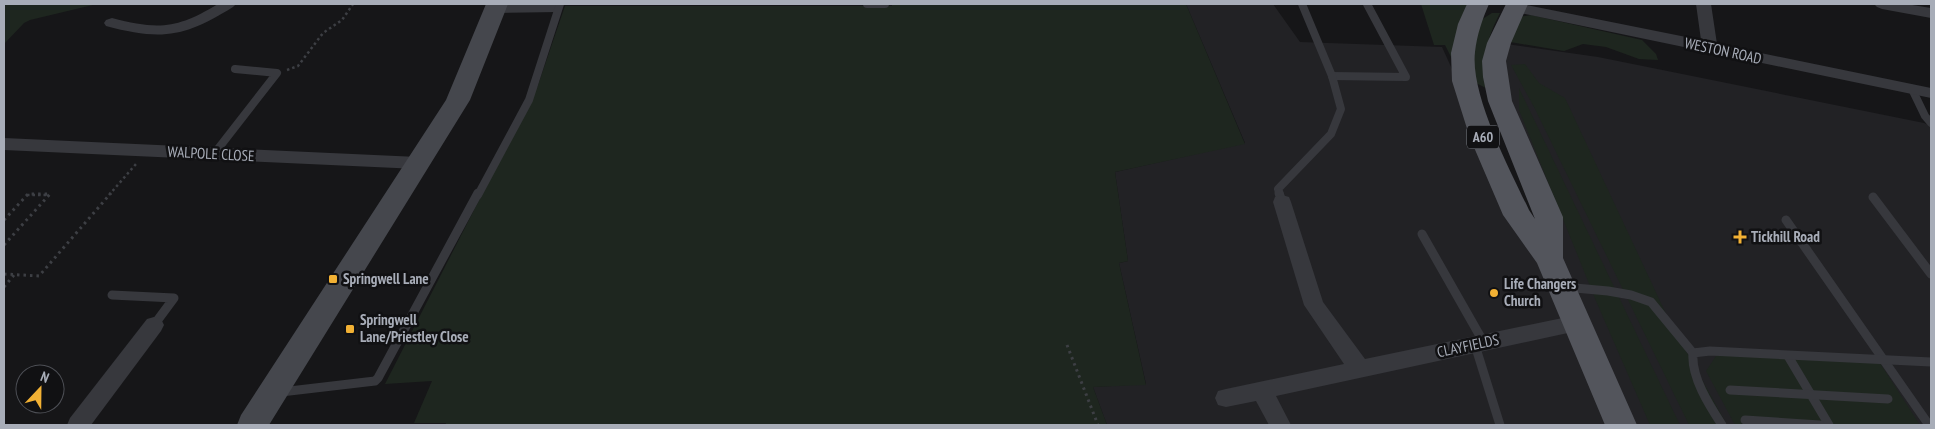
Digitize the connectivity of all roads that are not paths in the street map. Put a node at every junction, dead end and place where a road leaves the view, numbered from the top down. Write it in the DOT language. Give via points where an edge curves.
graph roads {
  1 [pos="228,4"];
  2 [pos="867,4"];
  3 [pos="885,4"];
  4 [pos="1302,4"];
  5 [pos="1367,4"];
  6 [pos="1478,4"];
  7 [pos="1704,4"];
  8 [pos="1882,4"];
  9 [pos="1511,5"];
  10 [pos="496,6"];
  11 [pos="559,6"];
  12 [pos="1931,13"];
  13 [pos="112,24"];
  14 [pos="1710,49"];
  15 [pos="235,69"];
  16 [pos="1332,76"];
  17 [pos="1912,89"];
  18 [pos="1931,93"];
  19 [pos="1931,123"];
  20 [pos="4,144"];
  21 [pos="214,154"];
  22 [pos="418,163"];
  23 [pos="1874,197"];
  24 [pos="1282,202"];
  25 [pos="1786,220"];
  26 [pos="1422,234"];
  27 [pos="1550,258"];
  28 [pos="1931,274"];
  29 [pos="1561,286"];
  30 [pos="112,295"];
  31 [pos="1577,324"];
  32 [pos="154,325"];
  33 [pos="1480,344"];
  34 [pos="1693,353"];
  35 [pos="1788,356"];
  36 [pos="1884,359"];
  37 [pos="1931,362"];
  38 [pos="1360,369"];
  39 [pos="1262,390"];
  40 [pos="1730,390"];
  41 [pos="273,392"];
  42 [pos="1811,396"];
  43 [pos="1226,398"];
  44 [pos="1888,399"];
  45 [pos="1745,420"];
  46 [pos="78,425"];
  47 [pos="252,425"];
  48 [pos="1280,425"];
  49 [pos="1500,425"];
  50 [pos="1621,425"];
  51 [pos="1722,425"];
  52 [pos="1820,425"];
  53 [pos="1829,425"];
  54 [pos="1928,425"];
  1 -- 13 [label="street" via="205,18 171,30 139,31"];
  2 -- 3 [label="lane"];
  4 -- 16 [label="lane"];
  5 -- 16 [label="lane" via="1406,77"];
  6 -- 27 [label="main road, A60" via="1469,24 1463,53 1464,81 1483,138 1516,215"];
  7 -- 14 [label="street"];
  8 -- 12 [label="street"];
  9 -- 14 [label="street, WESTON ROAD"];
  9 -- 27 [label="main road, A60" via="1494,61 1495,77 1500,101 1550,217"];
  10 -- 11 [label="lane"];
  10 -- 22 [label="street" via="458,100"];
  11 -- 41 [label="lane" via="529,100 378,378 375,381"];
  14 -- 17 [label="street, WESTON ROAD"];
  15 -- 21 [label="lane" via="277,73"];
  16 -- 24 [label="lane" via="1341,109 1331,134 1278,188"];
  17 -- 18 [label="street, WESTON ROAD"];
  17 -- 19 [label="lane"];
  20 -- 21 [label="street, WALPOLE CLOSE"];
  21 -- 22 [label="street, WALPOLE CLOSE"];
  22 -- 41 [label="street"];
  23 -- 28 [label="lane"];
  24 -- 38 [label="street" via="1314,304"];
  25 -- 36 [label="lane"];
  26 -- 33 [label="lane"];
  27 -- 29 [label="main road, A60"];
  29 -- 31 [label="main road, A60"];
  29 -- 34 [label="lane" via="1608,290 1651,302"];
  30 -- 32 [label="lane" via="174,298"];
  31 -- 33 [label="street, CLAYFIELDS"];
  31 -- 50 [label="main road, A60"];
  32 -- 46 [label="street"];
  33 -- 38 [label="street, CLAYFIELDS"];
  33 -- 49 [label="lane"];
  34 -- 35 [label="lane" via="1710,351"];
  34 -- 51 [label="lane" via="1691,358 1696,373"];
  35 -- 36 [label="lane"];
  35 -- 42 [label="lane"];
  36 -- 37 [label="lane"];
  36 -- 54 [label="lane"];
  38 -- 39 [label="street, CLAYFIELDS"];
  39 -- 43 [label="street, CLAYFIELDS"];
  39 -- 48 [label="street"];
  40 -- 42 [label="lane"];
  41 -- 47 [label="street"];
  42 -- 44 [label="lane"];
  42 -- 53 [label="lane"];
  45 -- 52 [label="lane"];
}
